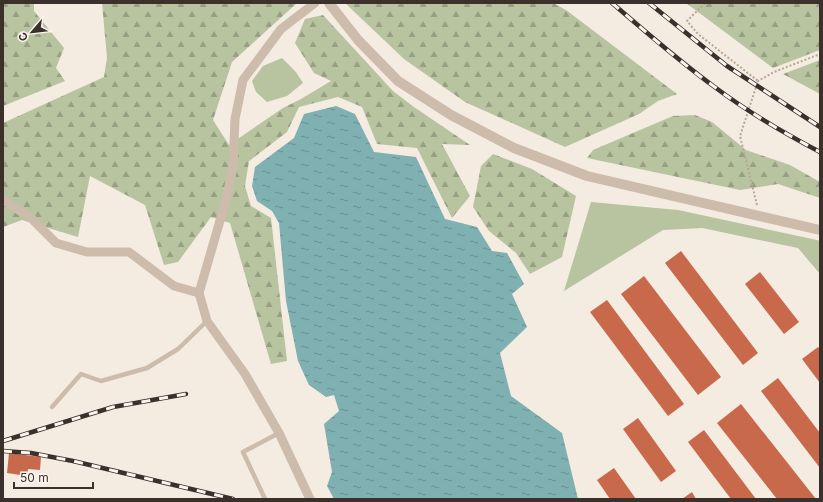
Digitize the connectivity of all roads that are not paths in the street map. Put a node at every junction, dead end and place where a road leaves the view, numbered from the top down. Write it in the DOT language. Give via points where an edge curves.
graph roads {
  1 [pos="315,3"];
  2 [pos="328,3"];
  3 [pos="3,200"];
  4 [pos="820,230"];
  5 [pos="199,293"];
  6 [pos="207,321"];
  7 [pos="52,407"];
  8 [pos="279,433"];
  9 [pos="265,499"];
  10 [pos="310,499"];
  1 -- 5 [label="street" via="281,29 243,80 236,119 233,167"];
  2 -- 4 [label="street" via="358,40 398,81 451,115 514,148 587,176"];
  3 -- 5 [label="street" via="30,217 56,243 87,252 129,252 174,286"];
  5 -- 6 [label="street"];
  6 -- 7 [label="lane" via="178,349 147,368 101,381 81,374"];
  6 -- 8 [label="street" via="245,374"];
  8 -- 9 [label="lane" via="243,452"];
  8 -- 10 [label="street"];
}
